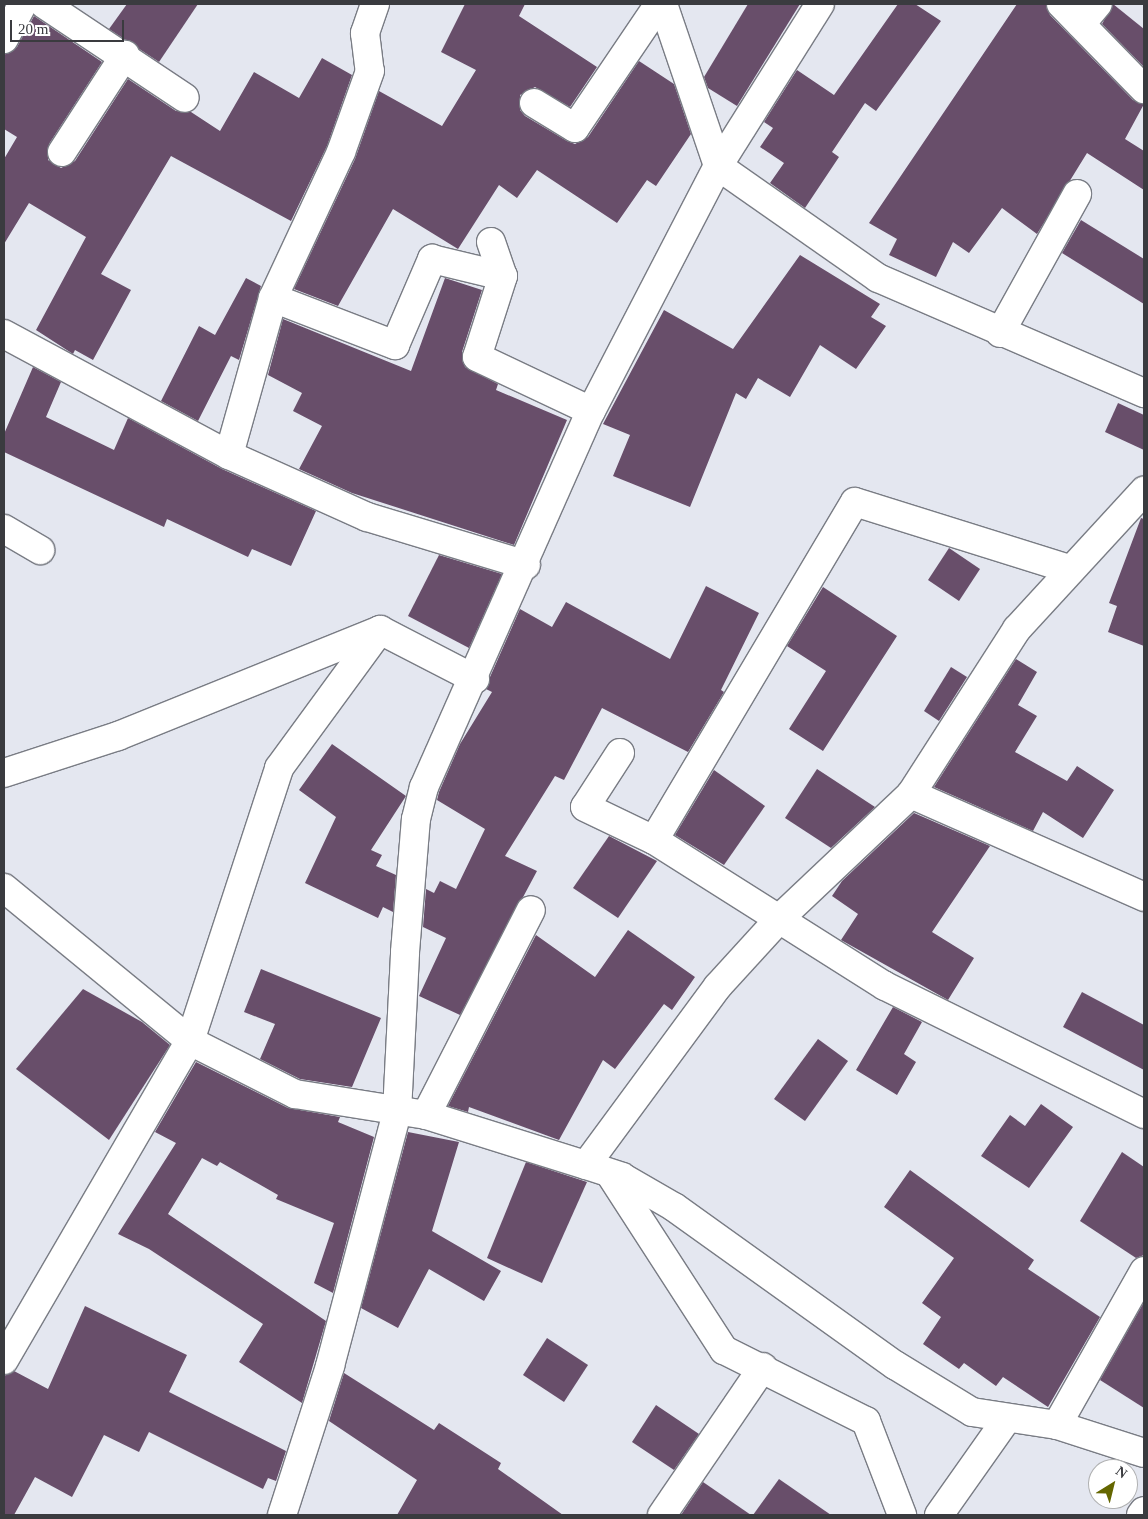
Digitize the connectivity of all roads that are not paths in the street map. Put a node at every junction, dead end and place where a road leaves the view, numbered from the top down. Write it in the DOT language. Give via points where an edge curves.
graph roads {
  1 [pos="23,4"];
  2 [pos="44,4"];
  3 [pos="375,4"];
  4 [pos="661,4"];
  5 [pos="820,4"];
  6 [pos="1061,4"];
  7 [pos="1089,14"];
  8 [pos="4,39"];
  9 [pos="125,55"];
  10 [pos="1144,88"];
  11 [pos="185,98"];
  12 [pos="534,103"];
  13 [pos="62,152"];
  14 [pos="718,166"];
  15 [pos="1077,194"];
  16 [pos="491,242"];
  17 [pos="503,276"];
  18 [pos="273,298"];
  19 [pos="4,334"];
  20 [pos="1000,334"];
  21 [pos="1144,393"];
  22 [pos="591,411"];
  23 [pos="229,454"];
  24 [pos="1144,491"];
  25 [pos="4,530"];
  26 [pos="40,550"];
  27 [pos="526,565"];
  28 [pos="1069,569"];
  29 [pos="380,630"];
  30 [pos="475,679"];
  31 [pos="620,753"];
  32 [pos="4,773"];
  33 [pos="911,794"];
  34 [pos="654,840"];
  35 [pos="4,888"];
  36 [pos="1144,897"];
  37 [pos="531,910"];
  38 [pos="781,917"];
  39 [pos="190,1042"];
  40 [pos="397,1112"];
  41 [pos="1144,1114"];
  42 [pos="426,1115"];
  43 [pos="598,1169"];
  44 [pos="1144,1271"];
  45 [pos="4,1360"];
  46 [pos="763,1367"];
  47 [pos="1006,1420"];
  48 [pos="1058,1425"];
  49 [pos="1144,1453"];
  50 [pos="1144,1511"];
  51 [pos="282,1515"];
  52 [pos="662,1515"];
  53 [pos="902,1515"];
  54 [pos="939,1515"];
  55 [pos="1141,1515"];
  1 -- 8 [label="street"];
  2 -- 9 [label="street"];
  3 -- 18 [label="street" via="365,33 370,71 341,152"];
  4 -- 12 [label="street" via="575,128"];
  4 -- 14 [label="street"];
  5 -- 14 [label="street"];
  6 -- 7 [label="street"];
  7 -- 10 [label="street"];
  9 -- 11 [label="street"];
  9 -- 13 [label="street"];
  14 -- 20 [label="street" via="878,278"];
  14 -- 22 [label="street"];
  15 -- 20 [label="street"];
  16 -- 17 [label="street"];
  17 -- 18 [label="street" via="432,259 395,345"];
  17 -- 22 [label="street" via="477,357"];
  18 -- 23 [label="street"];
  19 -- 23 [label="street"];
  20 -- 21 [label="street"];
  22 -- 27 [label="street"];
  23 -- 27 [label="street" via="366,517"];
  24 -- 28 [label="street"];
  25 -- 26 [label="street"];
  27 -- 30 [label="street"];
  28 -- 33 [label="street" via="1017,629"];
  28 -- 34 [label="street" via="855,502"];
  29 -- 30 [label="street"];
  29 -- 32 [label="street" via="118,736"];
  29 -- 39 [label="street" via="279,768"];
  30 -- 40 [label="street" via="442,740 416,819"];
  31 -- 34 [label="street" via="586,807"];
  33 -- 36 [label="street"];
  33 -- 38 [label="street"];
  34 -- 38 [label="street"];
  35 -- 39 [label="street"];
  37 -- 42 [label="street"];
  38 -- 41 [label="street" via="886,986"];
  38 -- 43 [label="street" via="718,986"];
  39 -- 40 [label="street" via="295,1094"];
  39 -- 45 [label="street"];
  40 -- 42 [label="street"];
  40 -- 51 [label="street" via="330,1366"];
  42 -- 43 [label="street"];
  43 -- 46 [label="street" via="724,1350"];
  43 -- 47 [label="street" via="674,1207 895,1365 972,1412"];
  44 -- 48 [label="street"];
  46 -- 52 [label="street"];
  46 -- 53 [label="street" via="866,1421"];
  47 -- 48 [label="street"];
  47 -- 54 [label="street"];
  48 -- 49 [label="street"];
  50 -- 55 [label="street"];
}
